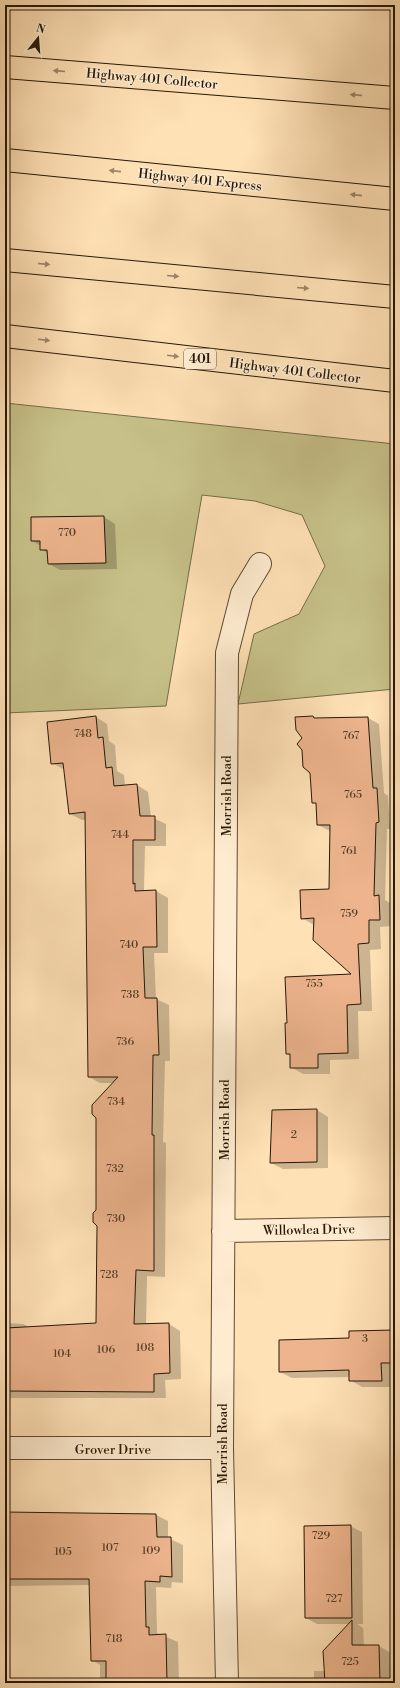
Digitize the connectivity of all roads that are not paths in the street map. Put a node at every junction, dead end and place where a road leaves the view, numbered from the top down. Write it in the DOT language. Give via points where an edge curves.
graph roads {
  1 [pos="5,67"];
  2 [pos="395,98"];
  3 [pos="5,160"];
  4 [pos="395,199"];
  5 [pos="5,260"];
  6 [pos="395,297"];
  7 [pos="5,336"];
  8 [pos="395,381"];
  9 [pos="260,564"];
  10 [pos="395,1228"];
  11 [pos="223,1231"];
  12 [pos="5,1448"];
  13 [pos="222,1448"];
  14 [pos="228,1683"];
  2 -- 1 [label="highway, Highway 401 Collector, one-way"];
  4 -- 3 [label="highway, Highway 401 Express, one-way"];
  5 -- 6 [label="highway, one-way"];
  7 -- 8 [label="highway, Highway 401 Collector / 401, one-way"];
  9 -- 11 [label="street, Morrish Road" via="242,594 226,653"];
  10 -- 11 [label="street, Willowlea Drive"];
  11 -- 13 [label="street, Morrish Road"];
  12 -- 13 [label="street, Grover Drive"];
  13 -- 14 [label="street, Morrish Road"];
}
